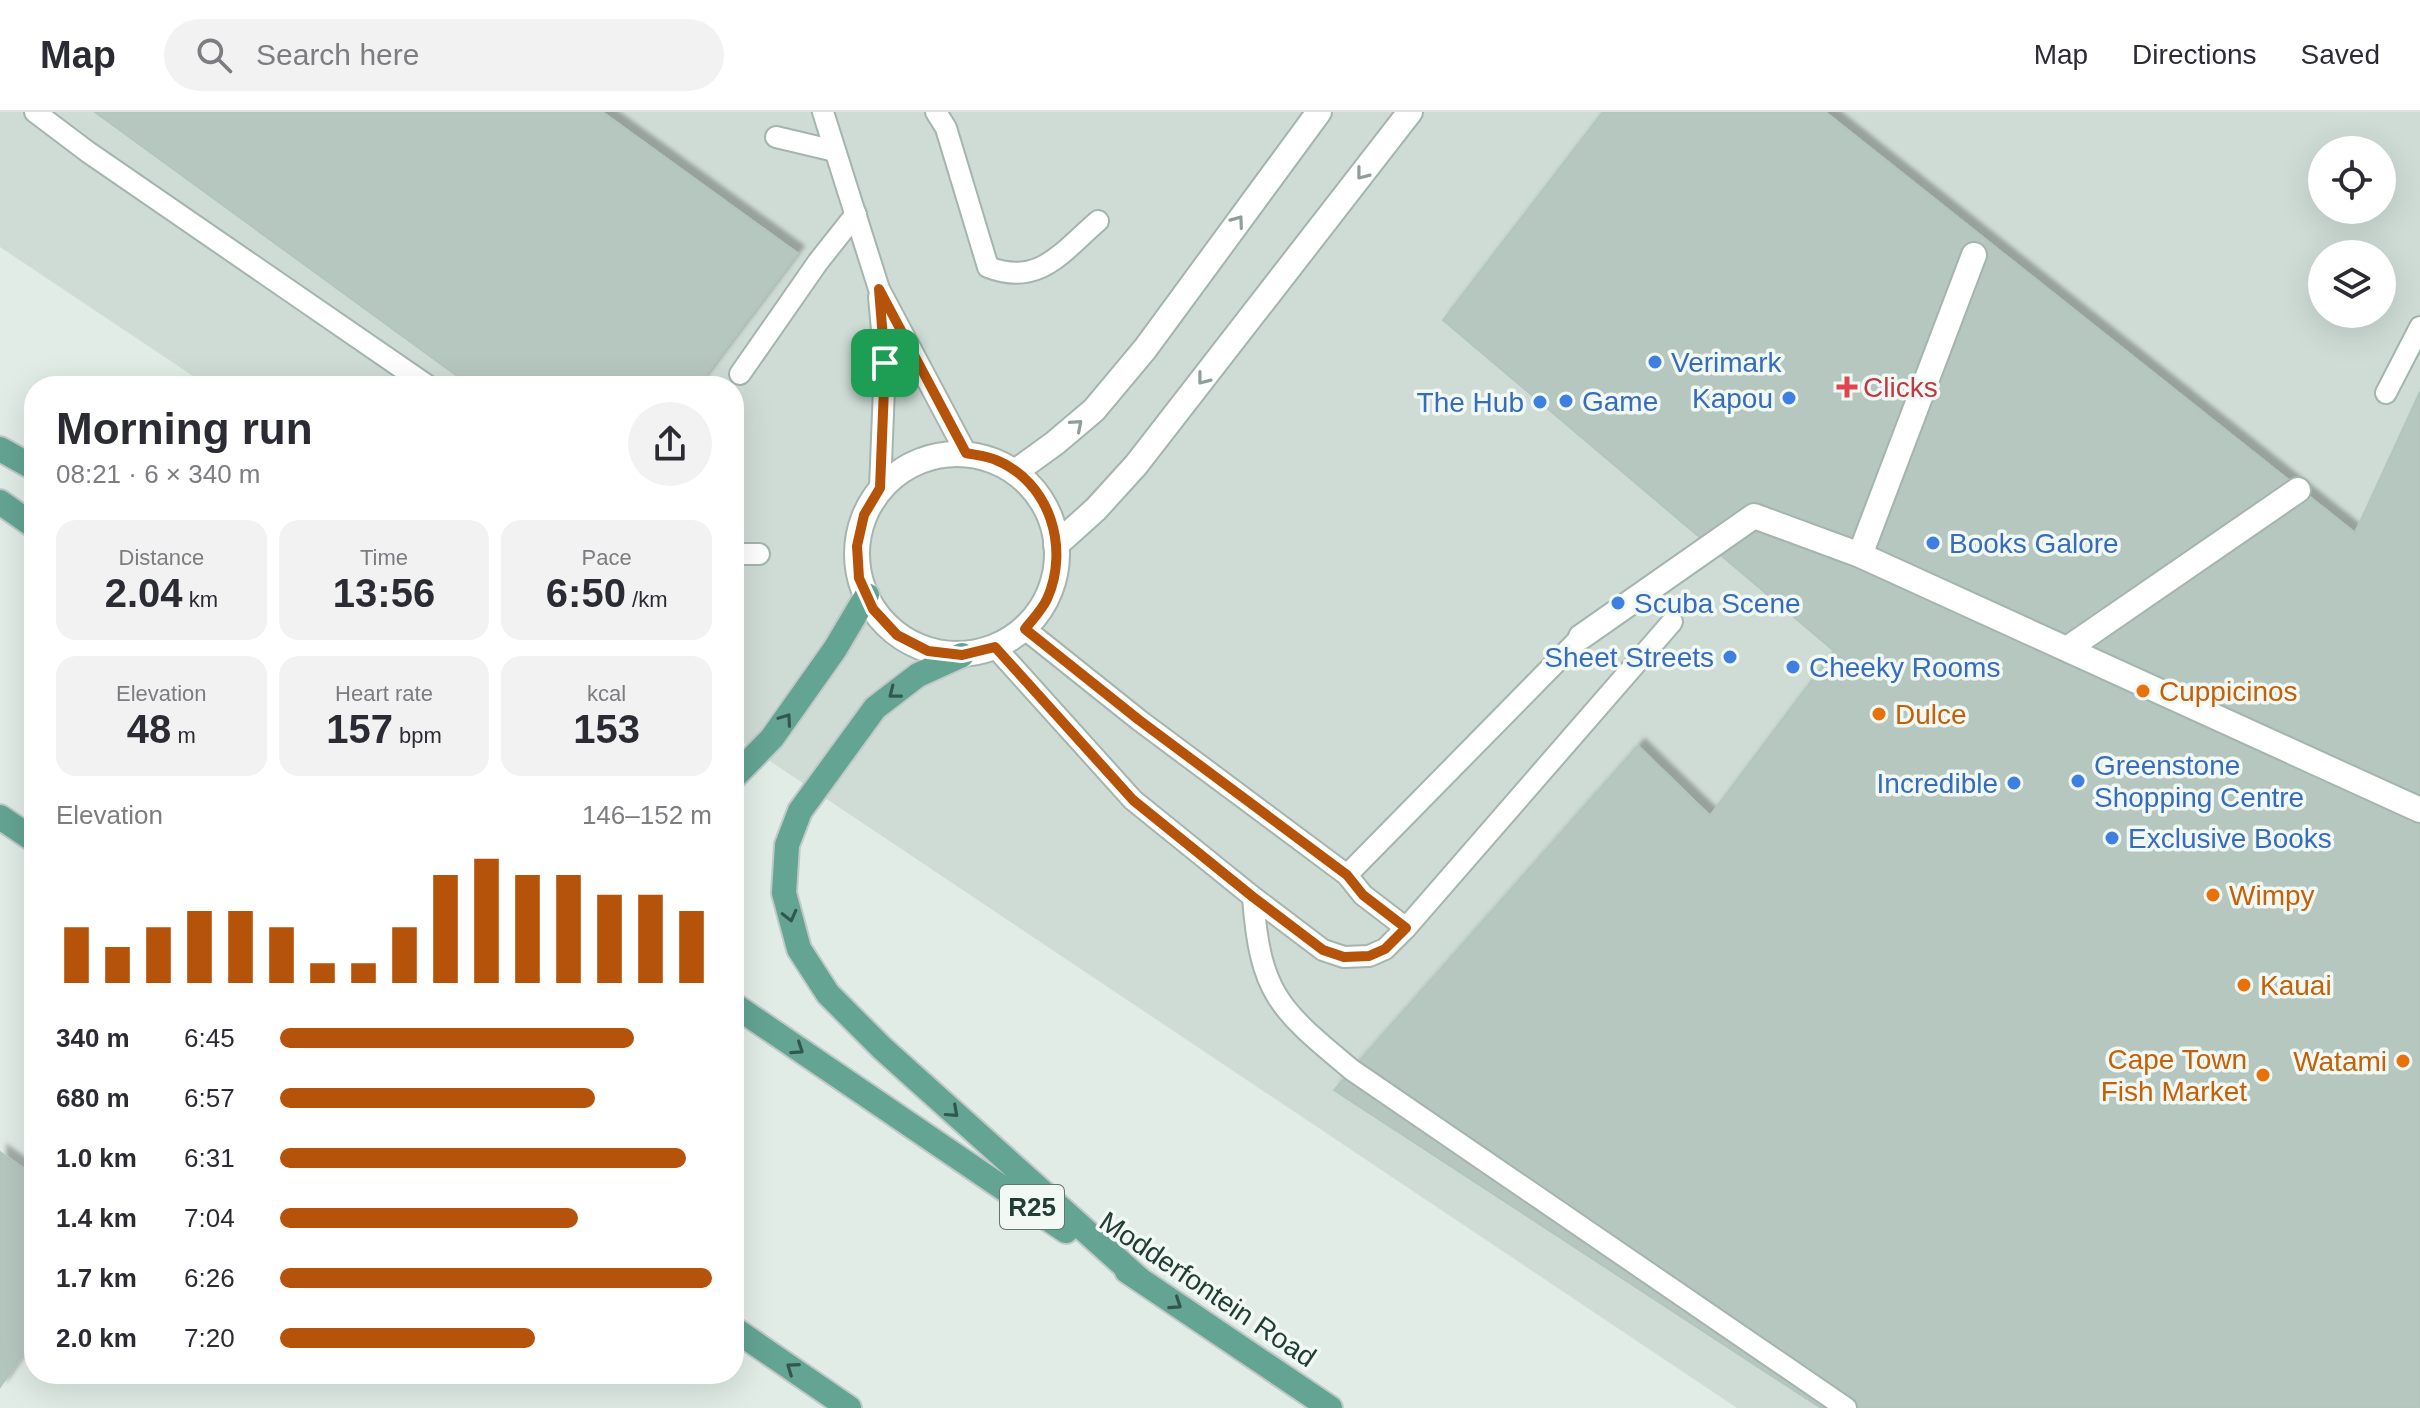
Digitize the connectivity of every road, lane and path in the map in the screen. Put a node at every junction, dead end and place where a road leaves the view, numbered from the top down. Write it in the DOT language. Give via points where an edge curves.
graph roads {
  1 [pos="35,112"];
  2 [pos="936,112"];
  3 [pos="1307,112"];
  4 [pos="1319,112"];
  5 [pos="1410,112"];
  6 [pos="825,113"];
  7 [pos="1300,136"];
  8 [pos="776,137"];
  9 [pos="835,151"];
  10 [pos="856,214"];
  11 [pos="1098,221"];
  12 [pos="1974,255"];
  13 [pos="879,289"];
  14 [pos="2420,327"];
  15 [pos="740,374"];
  16 [pos="413,376"];
  17 [pos="2386,393"];
  18 [pos="0,449"];
  19 [pos="966,453"];
  20 [pos="24,462"];
  21 [pos="1015,472"];
  22 [pos="880,488"];
  23 [pos="2298,490"];
  24 [pos="0,502"];
  25 [pos="24,519"];
  26 [pos="1056,545"];
  27 [pos="744,554"];
  28 [pos="759,554"];
  29 [pos="1860,555"];
  30 [pos="867,595"];
  31 [pos="1672,622"];
  32 [pos="1025,629"];
  33 [pos="1581,637"];
  34 [pos="995,647"];
  35 [pos="2067,649"];
  36 [pos="962,655"];
  37 [pos="744,767"];
  38 [pos="2420,810"];
  39 [pos="0,817"];
  40 [pos="24,833"];
  41 [pos="1347,875"];
  42 [pos="1253,897"];
  43 [pos="1406,928"];
  44 [pos="744,1012"];
  45 [pos="1138,1278"];
  46 [pos="744,1336"];
  47 [pos="849,1408"];
  48 [pos="1330,1408"];
  49 [pos="1846,1408"];
  1 -- 16 [label="lane"];
  2 -- 11 [label="lane" via="946,128 988,267 1023,275 1041,269"];
  3 -- 7 [label="lane"];
  4 -- 7 [label="street"];
  5 -- 26 [label="street, one-way" via="1136,465"];
  6 -- 9 [label="lane"];
  21 -- 7 [label="street, one-way" via="1094,410 1145,349"];
  8 -- 9 [label="lane"];
  9 -- 10 [label="lane"];
  10 -- 13 [label="lane"];
  10 -- 15 [label="lane"];
  12 -- 29 [label="street"];
  13 -- 19 [label="lane"];
  13 -- 22 [label="lane" via="885,363"];
  14 -- 17 [label="lane"];
  18 -- 20 [label="main road"];
  19 -- 21 [label="street" via="996,460"];
  19 -- 22 [label="street" via="934,455 905,467"];
  21 -- 26 [label="street" via="1044,501"];
  22 -- 30 [label="street" via="864,515 857,546 859,578"];
  23 -- 35 [label="street"];
  24 -- 25 [label="main road"];
  26 -- 32 [label="street" via="1057,569 1046,601"];
  27 -- 28 [label="lane"];
  29 -- 33 [label="street" via="1754,516"];
  29 -- 35 [label="street"];
  30 -- 36 [label="street" via="897,635 928,651"];
  37 -- 30 [label="main road, one-way" via="772,738"];
  31 -- 43 [label="lane"];
  32 -- 34 [label="street"];
  32 -- 41 [label="lane"];
  33 -- 41 [label="lane"];
  34 -- 36 [label="street"];
  34 -- 42 [label="lane" via="1133,800"];
  35 -- 38 [label="street"];
  36 -- 45 [label="main road, one-way" via="918,675 875,708 800,811 787,845 784,893 799,949 828,994 882,1048"];
  39 -- 40 [label="main road"];
  41 -- 43 [label="lane" via="1363,895"];
  42 -- 43 [label="lane" via="1323,950 1344,957 1385,949"];
  42 -- 49 [label="lane" via="1260,955 1271,988 1307,1033 1352,1070"];
  44 -- 45 [label="main road, Modderfontein Road / R25, one-way"];
  45 -- 48 [label="main road, Modderfontein Road / R25, one-way"];
  47 -- 46 [label="main road, one-way"];
}
